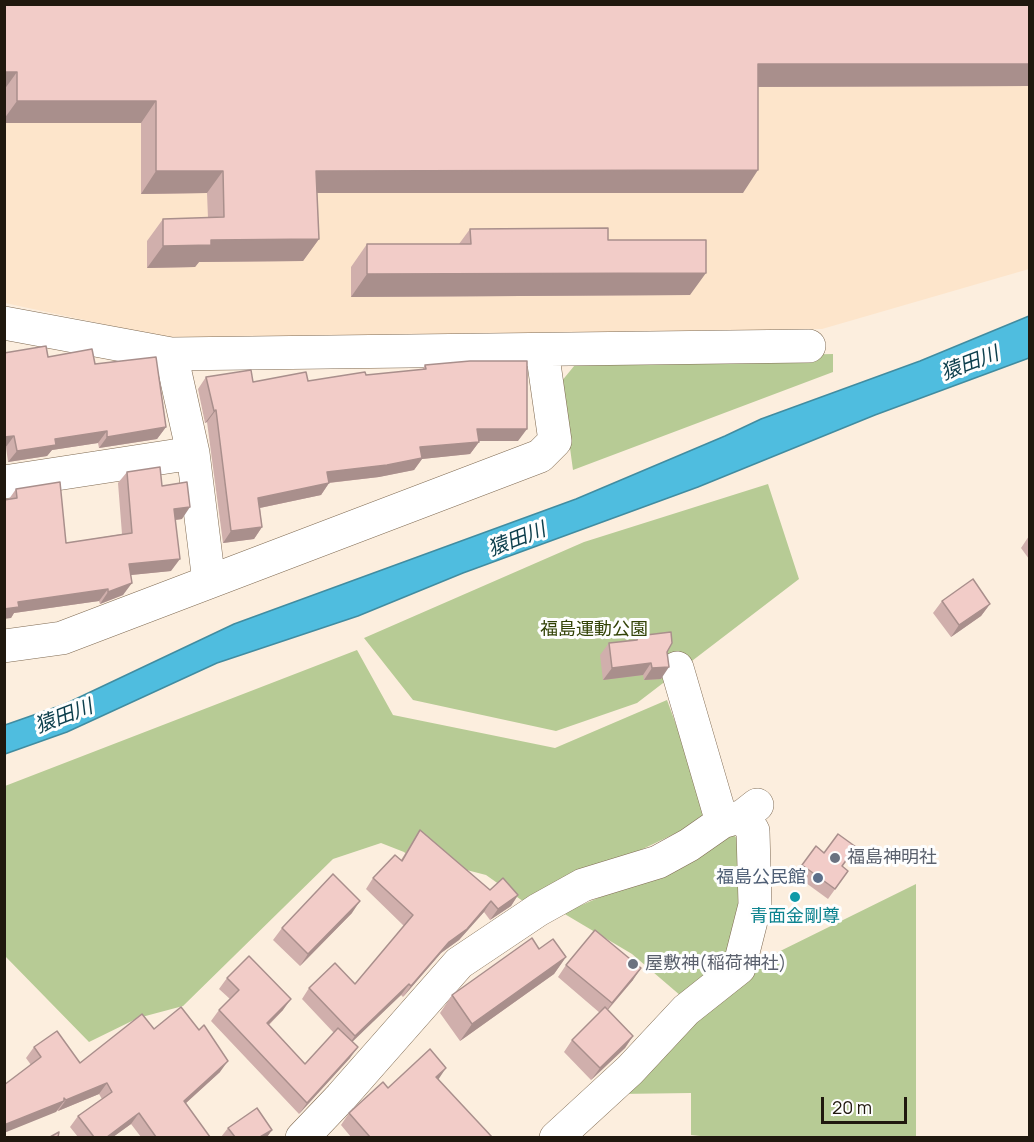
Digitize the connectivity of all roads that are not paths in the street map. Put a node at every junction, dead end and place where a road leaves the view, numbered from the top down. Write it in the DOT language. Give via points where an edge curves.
graph roads {
  1 [pos="4,323"];
  2 [pos="809,346"];
  3 [pos="542,350"];
  4 [pos="171,354"];
  5 [pos="193,453"];
  6 [pos="4,482"];
  7 [pos="209,582"];
  8 [pos="4,646"];
  9 [pos="676,668"];
  10 [pos="741,814"];
  11 [pos="302,1137"];
  12 [pos="556,1137"];
  1 -- 4 [label="street"];
  2 -- 3 [label="street"];
  3 -- 4 [label="street"];
  3 -- 7 [label="street" via="555,441 540,456"];
  4 -- 5 [label="street"];
  5 -- 6 [label="street"];
  5 -- 7 [label="street"];
  7 -- 8 [label="street" via="62,638"];
  9 -- 10 [label="street"];
  10 -- 11 [label="street" via="658,862 583,885 459,963"];
  10 -- 12 [label="street" via="753,831 755,905 739,968 686,1010 630,1070"];
}
